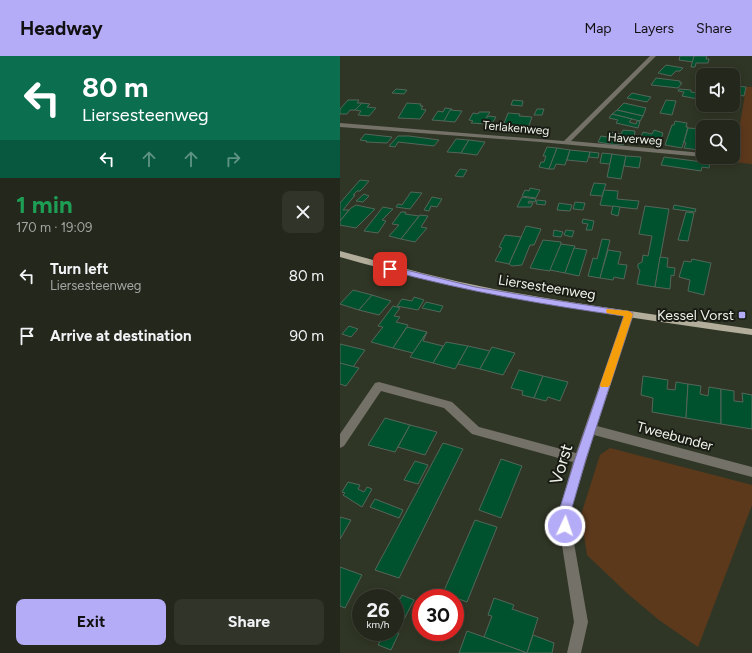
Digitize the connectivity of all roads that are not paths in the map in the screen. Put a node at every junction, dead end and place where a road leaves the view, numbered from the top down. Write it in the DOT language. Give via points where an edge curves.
graph roads {
  1 [pos="653,56"];
  2 [pos="340,125"];
  3 [pos="566,144"];
  4 [pos="696,154"];
  5 [pos="340,254"];
  6 [pos="629,314"];
  7 [pos="752,332"];
  8 [pos="590,429"];
  9 [pos="340,443"];
  10 [pos="580,459"];
  11 [pos="752,472"];
  12 [pos="574,653"];
  1 -- 3 [label="street, Terlakenweg"];
  2 -- 3 [label="street, Terlakenweg"];
  3 -- 4 [label="street, Haverweg"];
  5 -- 6 [label="main road, Liersesteenweg" via="416,276 475,289"];
  6 -- 7 [label="main road, Liersesteenweg"];
  6 -- 8 [label="street, Vorst"];
  8 -- 10 [label="street, Vorst"];
  8 -- 11 [label="street, Tweebunder"];
  9 -- 10 [label="street" via="379,386 448,405 476,431"];
  10 -- 12 [label="street, Vorst" via="565,511 565,526 581,622"];
}
